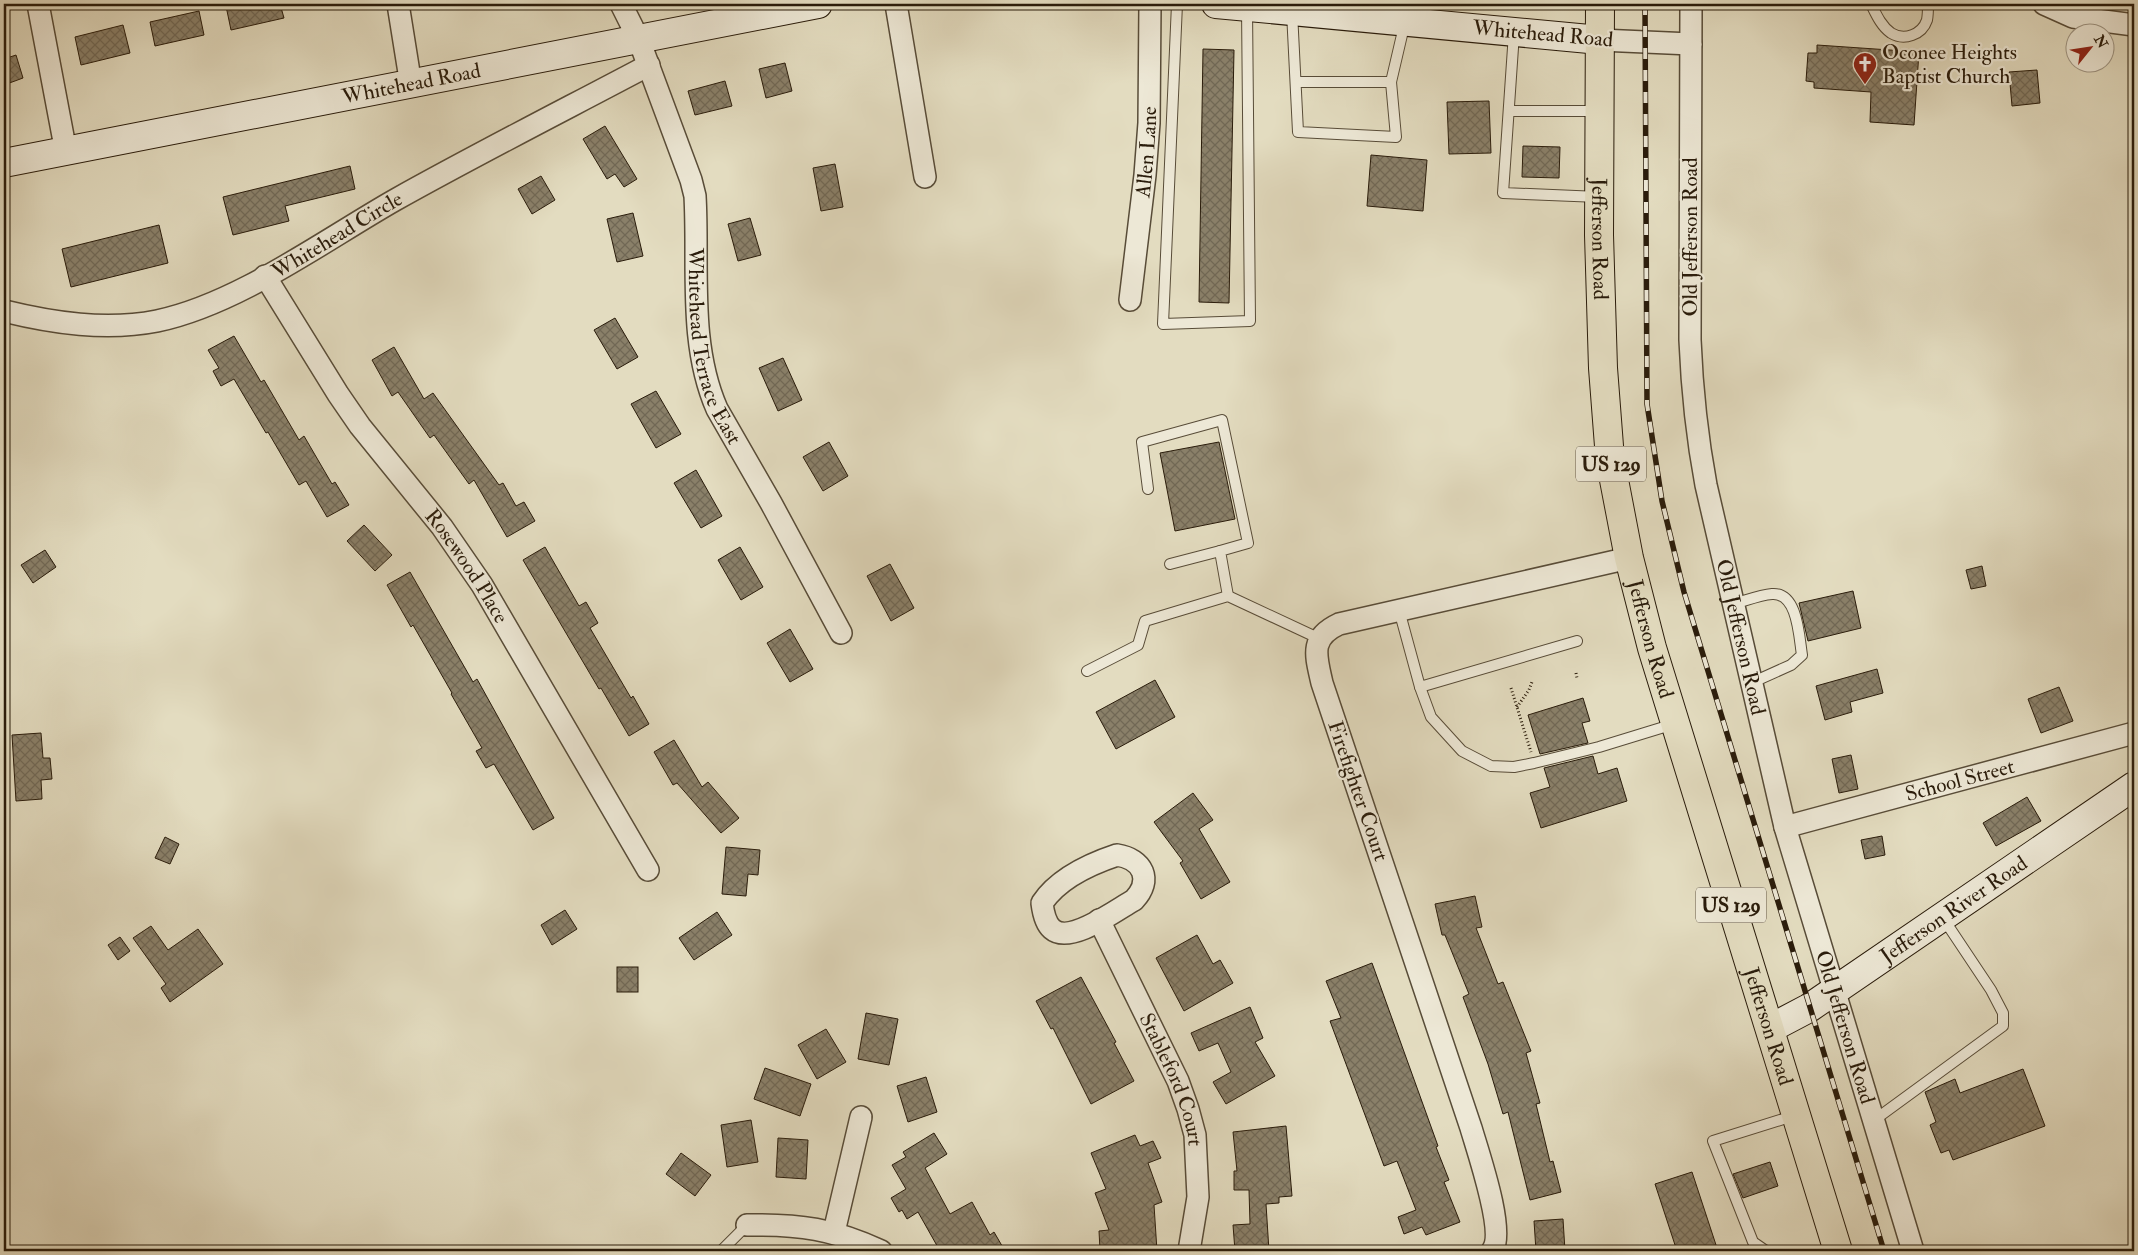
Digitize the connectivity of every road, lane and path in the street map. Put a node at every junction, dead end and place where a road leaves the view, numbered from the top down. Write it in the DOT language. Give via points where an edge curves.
graph roads {
  1 [pos="38,4"];
  2 [pos="398,4"];
  3 [pos="621,4"];
  4 [pos="818,4"];
  5 [pos="896,4"];
  6 [pos="1150,4"];
  7 [pos="1177,4"];
  8 [pos="1216,4"];
  9 [pos="1600,4"];
  10 [pos="1690,4"];
  11 [pos="1871,4"];
  12 [pos="1928,4"];
  13 [pos="2044,4"];
  14 [pos="1247,7"];
  15 [pos="1292,11"];
  16 [pos="1406,21"];
  17 [pos="2134,26"];
  18 [pos="1514,32"];
  19 [pos="639,40"];
  20 [pos="1600,40"];
  21 [pos="1692,44"];
  22 [pos="649,65"];
  23 [pos="1296,82"];
  24 [pos="1391,82"];
  25 [pos="411,85"];
  26 [pos="1509,111"];
  27 [pos="1600,111"];
  28 [pos="66,152"];
  29 [pos="4,163"];
  30 [pos="925,177"];
  31 [pos="1599,197"];
  32 [pos="265,276"];
  33 [pos="1130,300"];
  34 [pos="4,311"];
  35 [pos="1148,489"];
  36 [pos="1220,551"];
  37 [pos="1629,558"];
  38 [pos="1170,564"];
  39 [pos="1228,596"];
  40 [pos="1733,604"];
  41 [pos="1399,610"];
  42 [pos="840,633"];
  43 [pos="1318,638"];
  44 [pos="1577,641"];
  45 [pos="1087,671"];
  46 [pos="1532,682"];
  47 [pos="1751,683"];
  48 [pos="1420,687"];
  49 [pos="1511,688"];
  50 [pos="1516,707"];
  51 [pos="1675,724"];
  52 [pos="2134,733"];
  53 [pos="1534,763"];
  54 [pos="2134,786"];
  55 [pos="1785,828"];
  56 [pos="648,870"];
  57 [pos="1943,917"];
  58 [pos="1099,920"];
  59 [pos="1834,991"];
  60 [pos="1771,1028"];
  61 [pos="1797,1115"];
  62 [pos="861,1118"];
  63 [pos="1873,1121"];
  64 [pos="747,1225"];
  65 [pos="834,1232"];
  66 [pos="721,1251"];
  67 [pos="881,1251"];
  68 [pos="1189,1251"];
  69 [pos="1492,1251"];
  70 [pos="1766,1251"];
  71 [pos="1838,1251"];
  72 [pos="1913,1251"];
  1 -- 28 [label="street"];
  2 -- 25 [label="street"];
  3 -- 19 [label="street, Whitehead Terrace East"];
  4 -- 19 [label="main road, Whitehead Road"];
  5 -- 30 [label="street"];
  6 -- 33 [label="street, Allen Lane" via="1149,122"];
  7 -- 14 [label="lane" via="1163,324 1250,321"];
  8 -- 14 [label="main road, Whitehead Road"];
  9 -- 20 [label="highway, Jefferson Road / US 129"];
  10 -- 21 [label="street, Old Jefferson Road"];
  11 -- 12 [label="lane" via="1878,19 1890,32 1901,37 1913,35 1922,28 1927,19"];
  13 -- 17 [label="street" via="2073,18"];
  14 -- 15 [label="main road, Whitehead Road"];
  15 -- 16 [label="main road, Whitehead Road"];
  15 -- 23 [label="lane"];
  16 -- 18 [label="main road, Whitehead Road"];
  16 -- 24 [label="lane"];
  18 -- 20 [label="main road, Whitehead Road"];
  18 -- 26 [label="lane"];
  19 -- 22 [label="street, Whitehead Terrace East"];
  19 -- 25 [label="main road, Whitehead Road"];
  20 -- 21 [label="street, Whitehead Road"];
  20 -- 27 [label="highway, Jefferson Road / US 129"];
  21 -- 40 [label="street, Old Jefferson Road" via="1692,395 1706,486"];
  22 -- 32 [label="street, Whitehead Circle" via="396,200"];
  22 -- 42 [label="street, Whitehead Terrace East" via="695,196 698,318 710,393"];
  23 -- 24 [label="lane"];
  23 -- 24 [label="lane" via="1298,132 1396,138"];
  25 -- 28 [label="main road, Whitehead Road"];
  26 -- 27 [label="lane"];
  26 -- 31 [label="lane" via="1503,193"];
  27 -- 31 [label="highway, Jefferson Road / US 129"];
  28 -- 29 [label="main road, Whitehead Road"];
  31 -- 37 [label="highway, Jefferson Road / US 129" via="1603,368 1610,450"];
  32 -- 34 [label="street, Whitehead Circle" via="185,314 127,325 71,324"];
  32 -- 56 [label="street, Rosewood Place" via="343,402 442,526 482,585"];
  35 -- 36 [label="lane" via="1142,442 1222,420 1248,543"];
  36 -- 38 [label="lane"];
  36 -- 39 [label="lane"];
  37 -- 41 [label="street"];
  37 -- 51 [label="highway, Jefferson Road / US 129"];
  39 -- 43 [label="lane"];
  39 -- 45 [label="lane" via="1145,621 1138,645"];
  40 -- 47 [label="street, Old Jefferson Road"];
  40 -- 47 [label="lane" via="1773,594 1789,601 1794,612 1802,655 1791,665"];
  41 -- 43 [label="street" via="1339,624"];
  41 -- 48 [label="lane"];
  43 -- 69 [label="street, Firefighter Court" via="1316,656 1322,684 1484,1171 1496,1227 1497,1239"];
  44 -- 48 [label="lane"];
  46 -- 50 [label="path"];
  47 -- 55 [label="street, Old Jefferson Road"];
  48 -- 53 [label="lane" via="1431,717 1462,751 1491,766 1514,767"];
  49 -- 50 [label="path"];
  50 -- 53 [label="path"];
  51 -- 53 [label="lane"];
  51 -- 60 [label="highway, Jefferson Road / US 129"];
  52 -- 55 [label="street, School Street"];
  54 -- 57 [label="main road, Jefferson River Road"];
  55 -- 59 [label="street, Old Jefferson Road"];
  57 -- 59 [label="main road, Jefferson River Road"];
  57 -- 63 [label="lane" via="1991,990 2003,1013 2003,1026"];
  58 -- 58 [label="street" via="1134,900 1140,893 1144,876 1135,860 1117,855 1104,859 1062,882 1049,892 1042,903 1044,916 1052,929 1063,934 1079,932"];
  58 -- 68 [label="street, Stableford Court" via="1178,1081 1188,1109 1194,1135 1198,1197"];
  59 -- 60 [label="main road, Jefferson River Road"];
  59 -- 63 [label="street, Old Jefferson Road"];
  60 -- 61 [label="highway, Jefferson Road / US 129"];
  61 -- 70 [label="lane" via="1713,1141 1753,1242"];
  61 -- 71 [label="highway, Jefferson Road / US 129"];
  62 -- 65 [label="street"];
  63 -- 72 [label="street, Old Jefferson Road"];
  64 -- 65 [label="street" via="783,1225"];
  64 -- 66 [label="lane"];
  65 -- 67 [label="street"];
}
